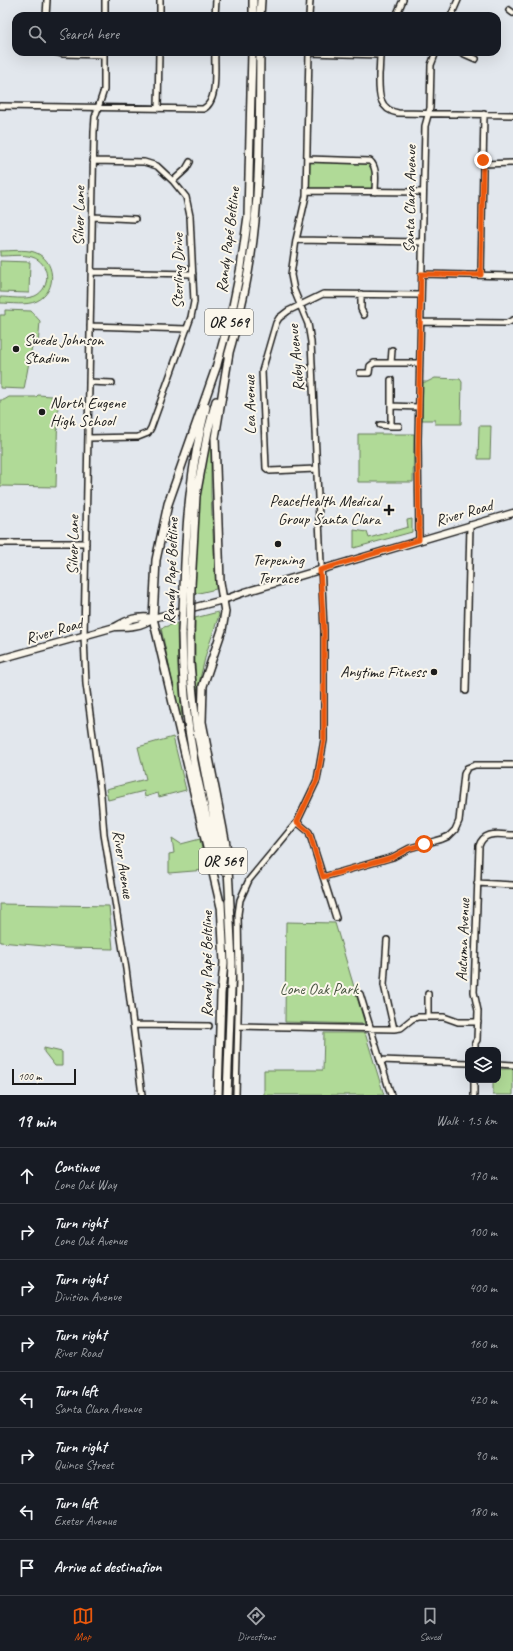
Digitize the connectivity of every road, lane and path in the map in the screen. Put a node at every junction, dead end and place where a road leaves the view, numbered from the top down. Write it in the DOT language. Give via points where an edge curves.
graph roads {
  1 [pos="47,0"];
  2 [pos="105,0"];
  3 [pos="160,0"];
  4 [pos="216,0"];
  5 [pos="253,0"];
  6 [pos="261,0"];
  7 [pos="310,0"];
  8 [pos="403,0"];
  9 [pos="458,0"];
  10 [pos="46,12"];
  11 [pos="105,12"];
  12 [pos="160,12"];
  13 [pos="215,12"];
  14 [pos="253,12"];
  15 [pos="260,12"];
  16 [pos="309,12"];
  17 [pos="398,12"];
  18 [pos="453,12"];
  19 [pos="104,56"];
  20 [pos="159,56"];
  21 [pos="215,56"];
  22 [pos="252,56"];
  23 [pos="260,56"];
  24 [pos="309,56"];
  25 [pos="381,56"];
  26 [pos="434,56"];
  27 [pos="469,56"];
  28 [pos="476,59"];
  29 [pos="0,106"];
  30 [pos="99,108"];
  31 [pos="158,108"];
  32 [pos="428,113"];
  33 [pos="484,114"];
  34 [pos="513,115"];
  35 [pos="307,159"];
  36 [pos="93,161"];
  37 [pos="190,162"];
  38 [pos="513,162"];
  39 [pos="484,164"];
  40 [pos="174,181"];
  41 [pos="306,191"];
  42 [pos="375,192"];
  43 [pos="423,192"];
  44 [pos="92,217"];
  45 [pos="135,218"];
  46 [pos="296,240"];
  47 [pos="422,242"];
  48 [pos="91,272"];
  49 [pos="193,274"];
  50 [pos="421,274"];
  51 [pos="481,275"];
  52 [pos="513,276"];
  53 [pos="361,294"];
  54 [pos="421,295"];
  55 [pos="300,304"];
  56 [pos="364,315"];
  57 [pos="512,321"];
  58 [pos="420,322"];
  59 [pos="90,326"];
  60 [pos="186,329"];
  61 [pos="392,350"];
  62 [pos="229,353"];
  63 [pos="391,363"];
  64 [pos="419,363"];
  65 [pos="216,365"];
  66 [pos="360,373"];
  67 [pos="391,380"];
  68 [pos="89,382"];
  69 [pos="112,383"];
  70 [pos="391,406"];
  71 [pos="418,407"];
  72 [pos="380,426"];
  73 [pos="391,426"];
  74 [pos="398,426"];
  75 [pos="88,438"];
  76 [pos="316,469"];
  77 [pos="513,513"];
  78 [pos="470,525"];
  79 [pos="419,540"];
  80 [pos="0,543"];
  81 [pos="86,543"];
  82 [pos="320,570"];
  83 [pos="223,600"];
  84 [pos="153,618"];
  85 [pos="84,636"];
  86 [pos="0,659"];
  87 [pos="466,691"];
  88 [pos="513,765"];
  89 [pos="297,822"];
  90 [pos="513,835"];
  91 [pos="323,877"];
  92 [pos="477,883"];
  93 [pos="513,885"];
  94 [pos="230,906"];
  95 [pos="221,907"];
  96 [pos="336,918"];
  97 [pos="387,940"];
  98 [pos="360,994"];
  99 [pos="428,994"];
  100 [pos="428,1017"];
  101 [pos="478,1022"];
  102 [pos="133,1025"];
  103 [pos="209,1026"];
  104 [pos="239,1026"];
  105 [pos="370,1028"];
  106 [pos="394,1029"];
  107 [pos="475,1047"];
  108 [pos="380,1060"];
  109 [pos="465,1063"];
  110 [pos="501,1064"];
  111 [pos="513,1065"];
  112 [pos="474,1083"];
  113 [pos="142,1095"];
  114 [pos="218,1095"];
  115 [pos="227,1095"];
  116 [pos="236,1095"];
  117 [pos="391,1095"];
  118 [pos="474,1095"];
  1 -- 10 [label="street"];
  2 -- 11 [label="street"];
  3 -- 12 [label="street"];
  4 -- 13 [label="street"];
  5 -- 14 [label="highway"];
  6 -- 15 [label="highway"];
  7 -- 16 [label="street"];
  8 -- 17 [label="street"];
  9 -- 18 [label="street"];
  19 -- 30 [label="street, Silver Lane" via="104,90"];
  20 -- 31 [label="street"];
  21 -- 31 [label="street" via="214,95 209,105 200,109"];
  22 -- 65 [label="highway, Randy Papé Beltline / OR 569" via="248,216 233,306"];
  23 -- 62 [label="highway, Randy Papé Beltline / OR 569" via="255,215 242,307"];
  24 -- 35 [label="street, Ruby Avenue"];
  25 -- 32 [label="street" via="379,91 380,100 386,108 394,112"];
  26 -- 32 [label="street, Santa Clara Avenue" via="431,65 431,102"];
  27 -- 28 [label="street"];
  29 -- 30 [label="street"];
  30 -- 31 [label="street"];
  30 -- 36 [label="street, Silver Lane" via="94,125"];
  32 -- 33 [label="street"];
  32 -- 43 [label="street, Santa Clara Avenue" via="425,126"];
  33 -- 34 [label="street"];
  33 -- 39 [label="street"];
  35 -- 41 [label="street, Ruby Avenue"];
  35 -- 42 [label="street" via="370,161 375,170"];
  36 -- 40 [label="street, Sterling Drive" via="150,163 162,168"];
  36 -- 44 [label="street, Silver Lane"];
  37 -- 40 [label="street"];
  38 -- 39 [label="street"];
  39 -- 51 [label="street"];
  40 -- 49 [label="street, Sterling Drive" via="188,204"];
  41 -- 42 [label="street"];
  41 -- 46 [label="street, Ruby Avenue"];
  42 -- 43 [label="street"];
  43 -- 47 [label="street, Santa Clara Avenue"];
  44 -- 45 [label="street"];
  44 -- 48 [label="street, Silver Lane"];
  46 -- 47 [label="street"];
  46 -- 55 [label="street, Ruby Avenue" via="291,275"];
  47 -- 50 [label="street, Santa Clara Avenue"];
  48 -- 49 [label="street"];
  48 -- 59 [label="street, Silver Lane"];
  49 -- 60 [label="street, Sterling Drive" via="194,302"];
  50 -- 51 [label="street"];
  50 -- 54 [label="street, Santa Clara Avenue"];
  51 -- 52 [label="street"];
  53 -- 54 [label="street, Lea Avenue"];
  53 -- 55 [label="street, Lea Avenue" via="323,294"];
  53 -- 56 [label="street" via="361,309"];
  54 -- 58 [label="street, Santa Clara Avenue"];
  55 -- 76 [label="street, Ruby Avenue" via="308,324 311,342"];
  55 -- 76 [label="street, Lea Avenue" via="284,313 277,321 262,368 265,466 270,471"];
  57 -- 58 [label="street"];
  58 -- 64 [label="street, Santa Clara Avenue"];
  59 -- 60 [label="street"];
  59 -- 68 [label="street, Silver Lane"];
  60 -- 75 [label="street, Sterling Drive" via="148,433 138,437"];
  61 -- 63 [label="street"];
  62 -- 83 [label="highway" via="215,438 220,582"];
  62 -- 94 [label="highway, Randy Papé Beltline / OR 569, bridge" via="208,431 198,482 193,530 190,664 196,726"];
  63 -- 64 [label="street"];
  63 -- 66 [label="street" via="373,363 369,373"];
  64 -- 71 [label="street, Santa Clara Avenue"];
  65 -- 84 [label="highway" via="168,504 156,560"];
  65 -- 95 [label="highway, Randy Papé Beltline / OR 569, bridge" via="193,464 187,518 182,632 187,717 212,844"];
  67 -- 70 [label="street"];
  68 -- 69 [label="street"];
  68 -- 75 [label="street, Silver Lane"];
  70 -- 71 [label="street"];
  70 -- 73 [label="street"];
  71 -- 79 [label="street, Santa Clara Avenue"];
  72 -- 73 [label="street"];
  73 -- 74 [label="street"];
  75 -- 81 [label="street, Silver Lane"];
  76 -- 82 [label="street, Ruby Avenue"];
  77 -- 78 [label="main road, River Road"];
  78 -- 79 [label="main road, River Road"];
  78 -- 87 [label="street"];
  79 -- 82 [label="main road, River Road"];
  80 -- 81 [label="street"];
  81 -- 85 [label="street, Silver Lane"];
  82 -- 83 [label="main road, River Road" via="236,599"];
  82 -- 89 [label="street, Ruby Avenue" via="324,637 324,740 317,780"];
  83 -- 84 [label="main road, River Road"];
  83 -- 94 [label="highway" via="224,620 203,686 202,722 227,850"];
  84 -- 85 [label="main road, River Road" via="144,616 128,620 115,627"];
  84 -- 95 [label="highway"];
  85 -- 86 [label="main road, River Road"];
  85 -- 102 [label="street, River Avenue" via="87,695 102,796 104,834"];
  88 -- 91 [label="street" via="475,765 467,768 464,774 459,821 455,830 447,837 410,848 393,857"];
  89 -- 91 [label="street" via="309,832"];
  89 -- 104 [label="street, Ruby Avenue" via="249,880 241,897 238,914"];
  90 -- 92 [label="street, Autumn Avenue" via="490,834 484,838 479,846"];
  91 -- 96 [label="street"];
  92 -- 93 [label="street"];
  92 -- 101 [label="street, Autumn Avenue" via="474,992"];
  94 -- 115 [label="highway, Randy Papé Beltline / OR 569" via="232,963"];
  95 -- 114 [label="highway, Randy Papé Beltline / OR 569" via="224,963"];
  97 -- 106 [label="street" via="384,985"];
  98 -- 105 [label="street"];
  99 -- 100 [label="street"];
  100 -- 101 [label="street"];
  100 -- 106 [label="street" via="414,1018 403,1027"];
  101 -- 107 [label="street, Autumn Avenue"];
  102 -- 103 [label="street"];
  102 -- 113 [label="street, River Avenue"];
  104 -- 105 [label="street"];
  104 -- 116 [label="street, Ruby Avenue"];
  105 -- 106 [label="street"];
  105 -- 108 [label="street"];
  108 -- 109 [label="street"];
  108 -- 117 [label="street"];
  110 -- 111 [label="street"];
  112 -- 118 [label="street"];
}
